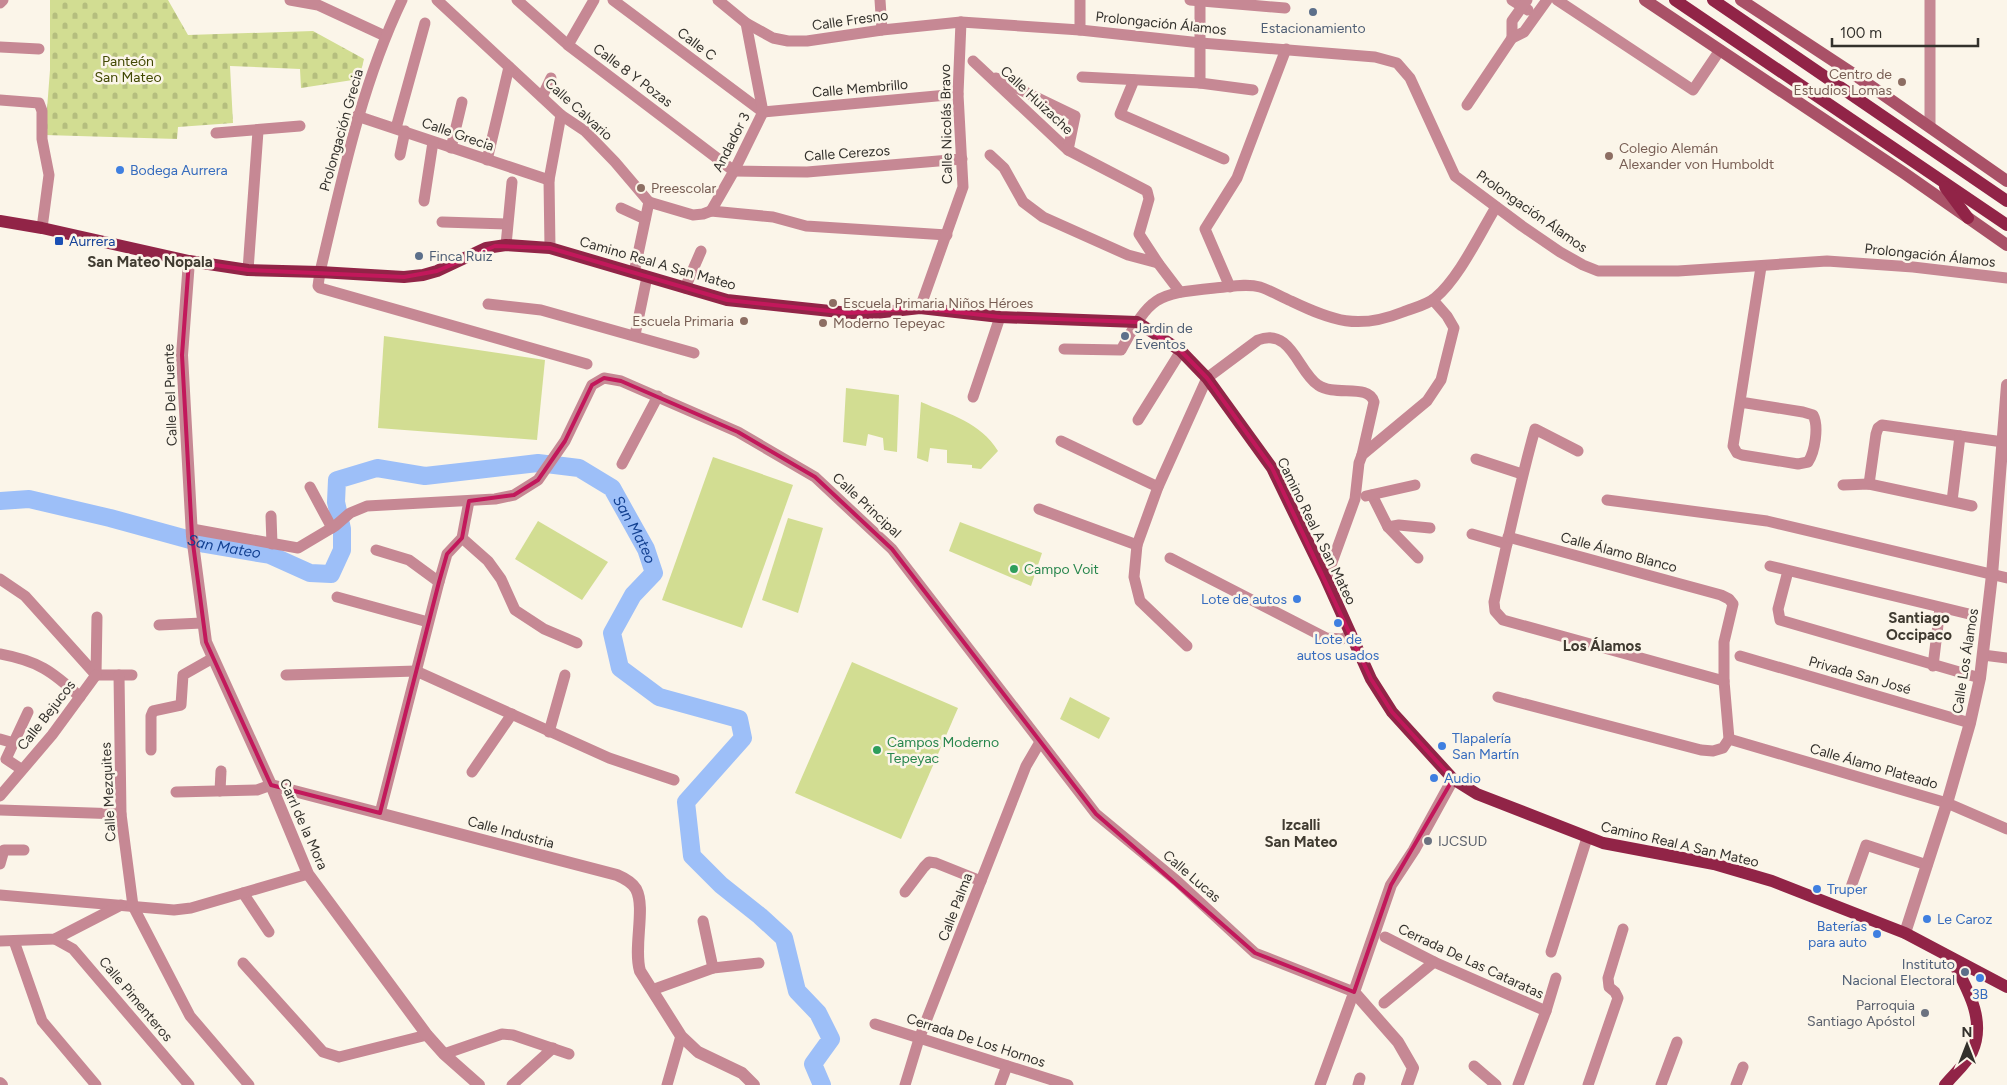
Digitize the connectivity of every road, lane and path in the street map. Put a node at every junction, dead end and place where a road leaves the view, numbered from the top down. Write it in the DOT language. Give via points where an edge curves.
graph roads {
  1 [pos="3,0"];
  2 [pos="290,0"];
  3 [pos="402,0"];
  4 [pos="437,0"];
  5 [pos="517,0"];
  6 [pos="594,0"];
  7 [pos="613,0"];
  8 [pos="718,0"];
  9 [pos="880,0"];
  10 [pos="1080,0"];
  11 [pos="1195,0"];
  12 [pos="1271,0"];
  13 [pos="1547,0"];
  14 [pos="1557,0"];
  15 [pos="1645,0"];
  16 [pos="1675,0"];
  17 [pos="1712,0"];
  18 [pos="1741,0"];
  19 [pos="1930,0"];
  20 [pos="1520,2"];
  21 [pos="0,3"];
  22 [pos="1536,14"];
  23 [pos="961,22"];
  24 [pos="425,24"];
  25 [pos="746,24"];
  26 [pos="882,30"];
  27 [pos="1080,30"];
  28 [pos="385,36"];
  29 [pos="1512,38"];
  30 [pos="1201,42"];
  31 [pos="568,45"];
  32 [pos="0,47"];
  33 [pos="39,49"];
  34 [pos="1286,50"];
  35 [pos="1720,50"];
  36 [pos="973,61"];
  37 [pos="509,67"];
  38 [pos="986,73"];
  39 [pos="1082,77"];
  40 [pos="551,78"];
  41 [pos="1134,80"];
  42 [pos="1200,83"];
  43 [pos="1253,90"];
  44 [pos="958,94"];
  45 [pos="542,97"];
  46 [pos="0,100"];
  47 [pos="462,102"];
  48 [pos="1467,105"];
  49 [pos="763,112"];
  50 [pos="561,115"];
  51 [pos="357,116"];
  52 [pos="300,126"];
  53 [pos="1930,128"];
  54 [pos="401,130"];
  55 [pos="258,131"];
  56 [pos="216,134"];
  57 [pos="433,142"];
  58 [pos="451,148"];
  59 [pos="1068,150"];
  60 [pos="400,155"];
  61 [pos="990,155"];
  62 [pos="962,159"];
  63 [pos="1224,159"];
  64 [pos="486,160"];
  65 [pos="734,171"];
  66 [pos="1939,179"];
  67 [pos="549,180"];
  68 [pos="512,182"];
  69 [pos="2007,182"];
  70 [pos="424,201"];
  71 [pos="2007,201"];
  72 [pos="649,202"];
  73 [pos="1496,207"];
  74 [pos="621,208"];
  75 [pos="711,211"];
  76 [pos="1968,218"];
  77 [pos="645,219"];
  78 [pos="0,221"];
  79 [pos="442,222"];
  80 [pos="507,224"];
  81 [pos="2007,225"];
  82 [pos="42,228"];
  83 [pos="946,235"];
  84 [pos="506,240"];
  85 [pos="2007,245"];
  86 [pos="550,248"];
  87 [pos="701,251"];
  88 [pos="189,260"];
  89 [pos="1158,264"];
  90 [pos="1762,266"];
  91 [pos="248,270"];
  92 [pos="320,272"];
  93 [pos="634,273"];
  94 [pos="647,277"];
  95 [pos="2007,278"];
  96 [pos="1230,287"];
  97 [pos="685,288"];
  98 [pos="1180,292"];
  99 [pos="1433,300"];
  100 [pos="488,304"];
  101 [pos="920,308"];
  102 [pos="1000,317"];
  103 [pos="1138,322"];
  104 [pos="635,335"];
  105 [pos="1064,349"];
  106 [pos="1180,351"];
  107 [pos="694,353"];
  108 [pos="587,364"];
  109 [pos="1206,378"];
  110 [pos="2007,385"];
  111 [pos="658,396"];
  112 [pos="973,397"];
  113 [pos="1740,402"];
  114 [pos="1138,420"];
  115 [pos="1960,436"];
  116 [pos="1061,441"];
  117 [pos="2003,442"];
  118 [pos="1578,451"];
  119 [pos="1362,455"];
  120 [pos="1476,460"];
  121 [pos="622,464"];
  122 [pos="1522,474"];
  123 [pos="1415,484"];
  124 [pos="1869,484"];
  125 [pos="1843,485"];
  126 [pos="310,487"];
  127 [pos="1158,487"];
  128 [pos="1372,495"];
  129 [pos="1355,499"];
  130 [pos="1607,500"];
  131 [pos="469,501"];
  132 [pos="1952,501"];
  133 [pos="1972,506"];
  134 [pos="1039,509"];
  135 [pos="271,516"];
  136 [pos="334,527"];
  137 [pos="1388,527"];
  138 [pos="1430,528"];
  139 [pos="192,533"];
  140 [pos="1472,534"];
  141 [pos="462,538"];
  142 [pos="1507,541"];
  143 [pos="272,544"];
  144 [pos="1137,545"];
  145 [pos="376,550"];
  146 [pos="1170,558"];
  147 [pos="1418,558"];
  148 [pos="1770,566"];
  149 [pos="1788,571"];
  150 [pos="1992,575"];
  151 [pos="2007,578"];
  152 [pos="0,579"];
  153 [pos="1326,579"];
  154 [pos="439,582"];
  155 [pos="337,597"];
  156 [pos="1940,608"];
  157 [pos="1968,614"];
  158 [pos="97,617"];
  159 [pos="428,622"];
  160 [pos="202,623"];
  161 [pos="159,625"];
  162 [pos="1351,635"];
  163 [pos="577,643"];
  164 [pos="1187,646"];
  165 [pos="0,654"];
  166 [pos="1983,655"];
  167 [pos="1740,656"];
  168 [pos="213,658"];
  169 [pos="2007,658"];
  170 [pos="1933,666"];
  171 [pos="416,670"];
  172 [pos="96,675"];
  173 [pos="119,675"];
  174 [pos="132,675"];
  175 [pos="286,675"];
  176 [pos="565,675"];
  177 [pos="1980,678"];
  178 [pos="1724,681"];
  179 [pos="1498,697"];
  180 [pos="80,698"];
  181 [pos="28,712"];
  182 [pos="512,714"];
  183 [pos="1970,722"];
  184 [pos="549,732"];
  185 [pos="0,739"];
  186 [pos="1729,739"];
  187 [pos="1040,742"];
  188 [pos="14,743"];
  189 [pos="150,750"];
  190 [pos="21,769"];
  191 [pos="221,771"];
  192 [pos="472,772"];
  193 [pos="1453,779"];
  194 [pos="674,780"];
  195 [pos="271,785"];
  196 [pos="220,791"];
  197 [pos="176,792"];
  198 [pos="0,796"];
  199 [pos="1947,803"];
  200 [pos="0,810"];
  201 [pos="380,813"];
  202 [pos="122,814"];
  203 [pos="2007,829"];
  204 [pos="1587,838"];
  205 [pos="24,850"];
  206 [pos="0,864"];
  207 [pos="1927,865"];
  208 [pos="308,874"];
  209 [pos="981,881"];
  210 [pos="1851,887"];
  211 [pos="905,892"];
  212 [pos="243,893"];
  213 [pos="0,895"];
  214 [pos="121,905"];
  215 [pos="133,906"];
  216 [pos="703,921"];
  217 [pos="1623,929"];
  218 [pos="269,932"];
  219 [pos="1905,933"];
  220 [pos="1385,938"];
  221 [pos="55,939"];
  222 [pos="0,941"];
  223 [pos="14,941"];
  224 [pos="1551,952"];
  225 [pos="1951,958"];
  226 [pos="1434,962"];
  227 [pos="759,963"];
  228 [pos="243,964"];
  229 [pos="713,968"];
  230 [pos="1556,978"];
  231 [pos="2007,987"];
  232 [pos="652,990"];
  233 [pos="1354,992"];
  234 [pos="1384,1003"];
  235 [pos="1546,1011"];
  236 [pos="875,1024"];
  237 [pos="427,1034"];
  238 [pos="682,1036"];
  239 [pos="919,1039"];
  240 [pos="1677,1042"];
  241 [pos="553,1048"];
  242 [pos="444,1054"];
  243 [pos="569,1054"];
  244 [pos="1008,1066"];
  245 [pos="1474,1066"];
  246 [pos="1743,1068"];
  247 [pos="96,1085"];
  248 [pos="188,1085"];
  249 [pos="248,1085"];
  250 [pos="479,1085"];
  251 [pos="512,1085"];
  252 [pos="667,1085"];
  253 [pos="754,1085"];
  254 [pos="904,1085"];
  255 [pos="1000,1085"];
  256 [pos="1068,1085"];
  257 [pos="1320,1085"];
  258 [pos="1407,1085"];
  259 [pos="1496,1085"];
  260 [pos="1518,1085"];
  261 [pos="1588,1085"];
  262 [pos="1661,1085"];
  263 [pos="1736,1085"];
  264 [pos="1945,1085"];
  1 -- 21 [label="street"];
  2 -- 28 [label="street" via="318,5"];
  3 -- 28 [label="street, Prolongación Grecia"];
  4 -- 37 [label="street, Calle Calvario"];
  5 -- 31 [label="street, Calle 8 Y Pozas"];
  6 -- 31 [label="street"];
  7 -- 49 [label="street, Calle C"];
  8 -- 25 [label="street, Calle Fresno"];
  9 -- 26 [label="street"];
  10 -- 27 [label="street"];
  11 -- 12 [label="street" via="1285,8"];
  11 -- 30 [label="street"];
  13 -- 22 [label="street"];
  14 -- 35 [label="street" via="1694,90"];
  15 -- 35 [label="main road"];
  16 -- 66 [label="main road"];
  17 -- 71 [label="main road"];
  18 -- 53 [label="main road"];
  19 -- 53 [label="street"];
  20 -- 22 [label="street"];
  20 -- 29 [label="street" via="1512,21"];
  22 -- 29 [label="street" via="1524,32"];
  23 -- 26 [label="street, Calle Fresno"];
  23 -- 27 [label="street, Prolongación Álamos"];
  23 -- 44 [label="street, Calle Nicolás Bravo"];
  24 -- 54 [label="street"];
  25 -- 26 [label="street, Calle Fresno" via="773,38 788,41"];
  25 -- 49 [label="street, Andador 3"];
  27 -- 30 [label="street, Prolongación Álamos"];
  28 -- 51 [label="street, Prolongación Grecia"];
  29 -- 48 [label="street"];
  30 -- 34 [label="street, Prolongación Álamos"];
  30 -- 42 [label="street"];
  31 -- 65 [label="street, Calle 8 Y Pozas"];
  32 -- 33 [label="street"];
  34 -- 73 [label="street, Prolongación Álamos" via="1375,57 1397,63 1410,78 1455,176"];
  34 -- 96 [label="street" via="1237,178 1205,229"];
  35 -- 76 [label="main road"];
  36 -- 38 [label="street, Calle Huizache"];
  37 -- 45 [label="street, Calle Calvario"];
  37 -- 64 [label="street"];
  38 -- 59 [label="street, Calle Huizache"];
  38 -- 59 [label="street, Calle Huizache" via="1075,116"];
  39 -- 41 [label="street"];
  40 -- 45 [label="street"];
  41 -- 42 [label="street"];
  41 -- 63 [label="street" via="1120,114"];
  42 -- 43 [label="street"];
  44 -- 49 [label="street, Calle Membrillo"];
  44 -- 62 [label="street, Calle Nicolás Bravo"];
  45 -- 50 [label="street, Calle Calvario"];
  46 -- 82 [label="street" via="39,103 42,110 42,139 49,175"];
  47 -- 58 [label="street"];
  49 -- 65 [label="street, Andador 3"];
  50 -- 67 [label="street"];
  50 -- 72 [label="street, Calle Calvario" via="585,131"];
  51 -- 54 [label="street, Calle Grecia"];
  51 -- 92 [label="street, Prolongación Grecia"];
  52 -- 55 [label="street"];
  53 -- 69 [label="main road"];
  54 -- 57 [label="street, Calle Grecia"];
  54 -- 60 [label="street"];
  55 -- 56 [label="street"];
  55 -- 91 [label="street"];
  57 -- 58 [label="street, Calle Grecia"];
  57 -- 70 [label="street"];
  58 -- 64 [label="street, Calle Grecia"];
  59 -- 89 [label="street, Calle Huizache" via="1147,191 1149,199 1139,234"];
  61 -- 89 [label="street" via="1004,168 1023,202 1042,217"];
  62 -- 65 [label="street, Calle Cerezos" via="807,172"];
  62 -- 83 [label="street, Calle Nicolás Bravo" via="963,187"];
  64 -- 67 [label="street, Calle Grecia"];
  65 -- 75 [label="street, Andador 3"];
  66 -- 76 [label="main road"];
  66 -- 81 [label="main road"];
  67 -- 86 [label="street"];
  68 -- 80 [label="street"];
  72 -- 75 [label="street" via="693,214"];
  72 -- 77 [label="street"];
  73 -- 90 [label="street, Prolongación Álamos" via="1560,252 1598,270 1678,271"];
  73 -- 99 [label="street" via="1448,286"];
  74 -- 77 [label="street"];
  75 -- 83 [label="street" via="773,217 806,226"];
  76 -- 85 [label="main road"];
  77 -- 93 [label="street"];
  78 -- 82 [label="main road, Camino Real A San Mateo"];
  79 -- 80 [label="street"];
  80 -- 84 [label="street"];
  82 -- 88 [label="main road, Camino Real A San Mateo"];
  83 -- 101 [label="street, Calle Nicolás Bravo"];
  84 -- 86 [label="main road, Camino Real A San Mateo"];
  84 -- 92 [label="main road, Camino Real A San Mateo" via="423,275 404,277"];
  86 -- 93 [label="main road, Camino Real A San Mateo"];
  87 -- 97 [label="street"];
  88 -- 91 [label="main road, Camino Real A San Mateo"];
  88 -- 139 [label="street, Calle Del Puente" via="182,355"];
  89 -- 98 [label="street, Calle Huizache"];
  90 -- 95 [label="street, Prolongación Álamos" via="1827,261"];
  90 -- 113 [label="street"];
  91 -- 92 [label="main road, Camino Real A San Mateo"];
  92 -- 108 [label="street" via="320,288"];
  93 -- 94 [label="main road, Camino Real A San Mateo"];
  94 -- 97 [label="main road, Camino Real A San Mateo"];
  94 -- 104 [label="street"];
  96 -- 98 [label="street"];
  96 -- 99 [label="street" via="1260,287 1342,322 1366,323 1391,317"];
  97 -- 101 [label="main road, Camino Real A San Mateo" via="727,300 849,313"];
  98 -- 103 [label="street" via="1155,301 1145,309"];
  99 -- 119 [label="street" via="1454,328 1440,380 1427,401"];
  100 -- 104 [label="street" via="541,310"];
  101 -- 102 [label="main road, Camino Real A San Mateo"];
  102 -- 103 [label="main road, Camino Real A San Mateo"];
  102 -- 112 [label="street"];
  103 -- 105 [label="street" via="1121,350"];
  103 -- 106 [label="main road, Camino Real A San Mateo"];
  104 -- 107 [label="street"];
  106 -- 109 [label="main road, Camino Real A San Mateo"];
  106 -- 114 [label="street"];
  109 -- 119 [label="street" via="1264,337 1287,345 1316,384 1328,391 1366,391 1372,395 1374,402"];
  109 -- 127 [label="street"];
  109 -- 153 [label="main road, Camino Real A San Mateo" via="1272,468"];
  110 -- 117 [label="street, Calle Los Álamos"];
  111 -- 121 [label="street"];
  111 -- 131 [label="street, Calle Principal" via="621,381 604,378 592,385 565,441 538,480 514,495"];
  111 -- 187 [label="street, Calle Principal" via="738,432 815,477 892,549"];
  113 -- 113 [label="street" via="1733,446 1736,453 1798,464 1808,462 1812,455 1816,422 1813,415"];
  115 -- 117 [label="street"];
  115 -- 124 [label="street" via="1882,425 1876,434"];
  115 -- 132 [label="street"];
  116 -- 127 [label="street"];
  117 -- 150 [label="street, Calle Los Álamos"];
  118 -- 122 [label="street" via="1535,430"];
  119 -- 129 [label="street"];
  120 -- 122 [label="street"];
  122 -- 142 [label="street"];
  123 -- 128 [label="street"];
  124 -- 125 [label="street"];
  124 -- 132 [label="street"];
  126 -- 136 [label="street"];
  127 -- 144 [label="street"];
  128 -- 129 [label="street"];
  128 -- 137 [label="street"];
  129 -- 153 [label="street"];
  130 -- 150 [label="street" via="1766,522"];
  131 -- 136 [label="street" via="367,506 350,513"];
  131 -- 141 [label="street"];
  132 -- 133 [label="street"];
  134 -- 144 [label="street"];
  135 -- 143 [label="street"];
  136 -- 143 [label="street" via="298,548"];
  137 -- 138 [label="street"];
  137 -- 147 [label="street"];
  139 -- 143 [label="street" via="220,533"];
  139 -- 160 [label="street, Carrl de la Mora"];
  140 -- 142 [label="street, Calle Álamo Blanco"];
  141 -- 154 [label="street" via="447,554"];
  141 -- 163 [label="street" via="488,561 501,579 515,610 544,629"];
  142 -- 178 [label="street" via="1494,602 1495,611 1503,620"];
  142 -- 178 [label="street, Calle Álamo Blanco" via="1729,599 1732,604 1724,642"];
  144 -- 164 [label="street" via="1134,577 1140,601"];
  145 -- 154 [label="street" via="409,560"];
  146 -- 162 [label="street" via="1326,638 1342,639"];
  148 -- 149 [label="street"];
  149 -- 156 [label="street"];
  149 -- 170 [label="street" via="1778,609 1780,620"];
  150 -- 151 [label="street"];
  150 -- 166 [label="street, Calle Los Álamos"];
  152 -- 172 [label="street" via="26,596"];
  153 -- 162 [label="main road, Camino Real A San Mateo"];
  154 -- 159 [label="street"];
  155 -- 159 [label="street"];
  156 -- 157 [label="street"];
  156 -- 170 [label="street"];
  158 -- 172 [label="street"];
  159 -- 171 [label="street"];
  160 -- 161 [label="street"];
  160 -- 168 [label="street, Carrl de la Mora"];
  162 -- 193 [label="main road, Camino Real A San Mateo" via="1370,679 1392,712"];
  165 -- 180 [label="street" via="44,667"];
  166 -- 169 [label="street"];
  166 -- 177 [label="street, Calle Los Álamos"];
  167 -- 183 [label="street, Privada San José"];
  168 -- 189 [label="street" via="183,675 181,705 153,711 150,716"];
  168 -- 195 [label="street, Carrl de la Mora"];
  170 -- 177 [label="street"];
  171 -- 175 [label="street"];
  171 -- 182 [label="street"];
  171 -- 201 [label="street"];
  172 -- 173 [label="street"];
  172 -- 180 [label="street, Calle Bejucos"];
  173 -- 174 [label="street"];
  173 -- 202 [label="street, Calle Mezquites"];
  176 -- 184 [label="street"];
  177 -- 183 [label="street, Calle Los Álamos"];
  178 -- 186 [label="street"];
  179 -- 186 [label="street" via="1701,750 1723,748"];
  180 -- 190 [label="street, Calle Bejucos"];
  181 -- 188 [label="street"];
  182 -- 184 [label="street"];
  182 -- 192 [label="street"];
  183 -- 199 [label="street, Calle Los Álamos"];
  184 -- 194 [label="street" via="609,758"];
  185 -- 188 [label="street"];
  186 -- 199 [label="street, Calle Álamo Plateado"];
  187 -- 209 [label="street, Calle Palma" via="1026,766"];
  187 -- 233 [label="street, Calle Lucas" via="1096,814 1178,881 1255,953"];
  188 -- 190 [label="street" via="6,759"];
  190 -- 198 [label="street, Calle Bejucos"];
  191 -- 196 [label="street"];
  193 -- 204 [label="main road, Camino Real A San Mateo" via="1477,794"];
  193 -- 233 [label="street" via="1391,886"];
  195 -- 196 [label="street" via="257,790"];
  195 -- 201 [label="street, Calle Industria"];
  195 -- 208 [label="street, Carrl de la Mora"];
  196 -- 197 [label="street"];
  199 -- 203 [label="street, Calle Álamo Plateado"];
  199 -- 207 [label="street, Calle Los Álamos"];
  200 -- 202 [label="street"];
  201 -- 232 [label="street, Calle Industria" via="628,880 640,899 637,959 640,971"];
  202 -- 215 [label="street, Calle Mezquites"];
  204 -- 219 [label="main road, Camino Real A San Mateo" via="1714,864 1772,881"];
  204 -- 224 [label="street"];
  205 -- 206 [label="street" via="4,850"];
  207 -- 210 [label="street" via="1866,845"];
  207 -- 219 [label="street, Calle Los Álamos"];
  208 -- 212 [label="street"];
  208 -- 237 [label="street, Carrl de la Mora"];
  209 -- 211 [label="street" via="929,862"];
  209 -- 239 [label="street, Calle Palma"];
  212 -- 215 [label="street" via="192,908 174,910"];
  212 -- 218 [label="street"];
  213 -- 214 [label="street"];
  214 -- 215 [label="street"];
  214 -- 221 [label="street"];
  215 -- 249 [label="street" via="190,1016"];
  216 -- 229 [label="street"];
  217 -- 261 [label="street" via="1608,978 1609,987 1618,998"];
  219 -- 225 [label="main road, Camino Real A San Mateo"];
  220 -- 226 [label="street, Cerrada De Las Cataratas"];
  221 -- 223 [label="street"];
  221 -- 248 [label="street, Calle Pimenteros" via="73,949"];
  222 -- 223 [label="street"];
  223 -- 247 [label="street" via="42,1021"];
  225 -- 231 [label="main road, Camino Real A San Mateo"];
  225 -- 264 [label="main road" via="1972,1000 1977,1017 1977,1036 1971,1053"];
  226 -- 234 [label="street"];
  226 -- 235 [label="street, Cerrada De Las Cataratas"];
  227 -- 229 [label="street"];
  228 -- 237 [label="street" via="323,1052 339,1057"];
  229 -- 232 [label="street"];
  230 -- 235 [label="street"];
  232 -- 238 [label="street, Calle Industria"];
  233 -- 257 [label="street"];
  233 -- 258 [label="street" via="1398,1042 1413,1068"];
  235 -- 260 [label="street"];
  236 -- 239 [label="street, Cerrada De Los Hornos"];
  237 -- 242 [label="street, Carrl de la Mora"];
  238 -- 252 [label="street"];
  238 -- 253 [label="street, Calle Industria" via="698,1052 742,1073"];
  239 -- 244 [label="street, Cerrada De Los Hornos"];
  239 -- 254 [label="street, Calle Palma"];
  240 -- 262 [label="street"];
  241 -- 242 [label="street" via="502,1034"];
  241 -- 243 [label="street"];
  241 -- 251 [label="street"];
  242 -- 250 [label="street, Carrl de la Mora"];
  244 -- 255 [label="street"];
  244 -- 256 [label="street, Cerrada De Los Hornos"];
  245 -- 259 [label="street"];
  246 -- 263 [label="street"];
}
